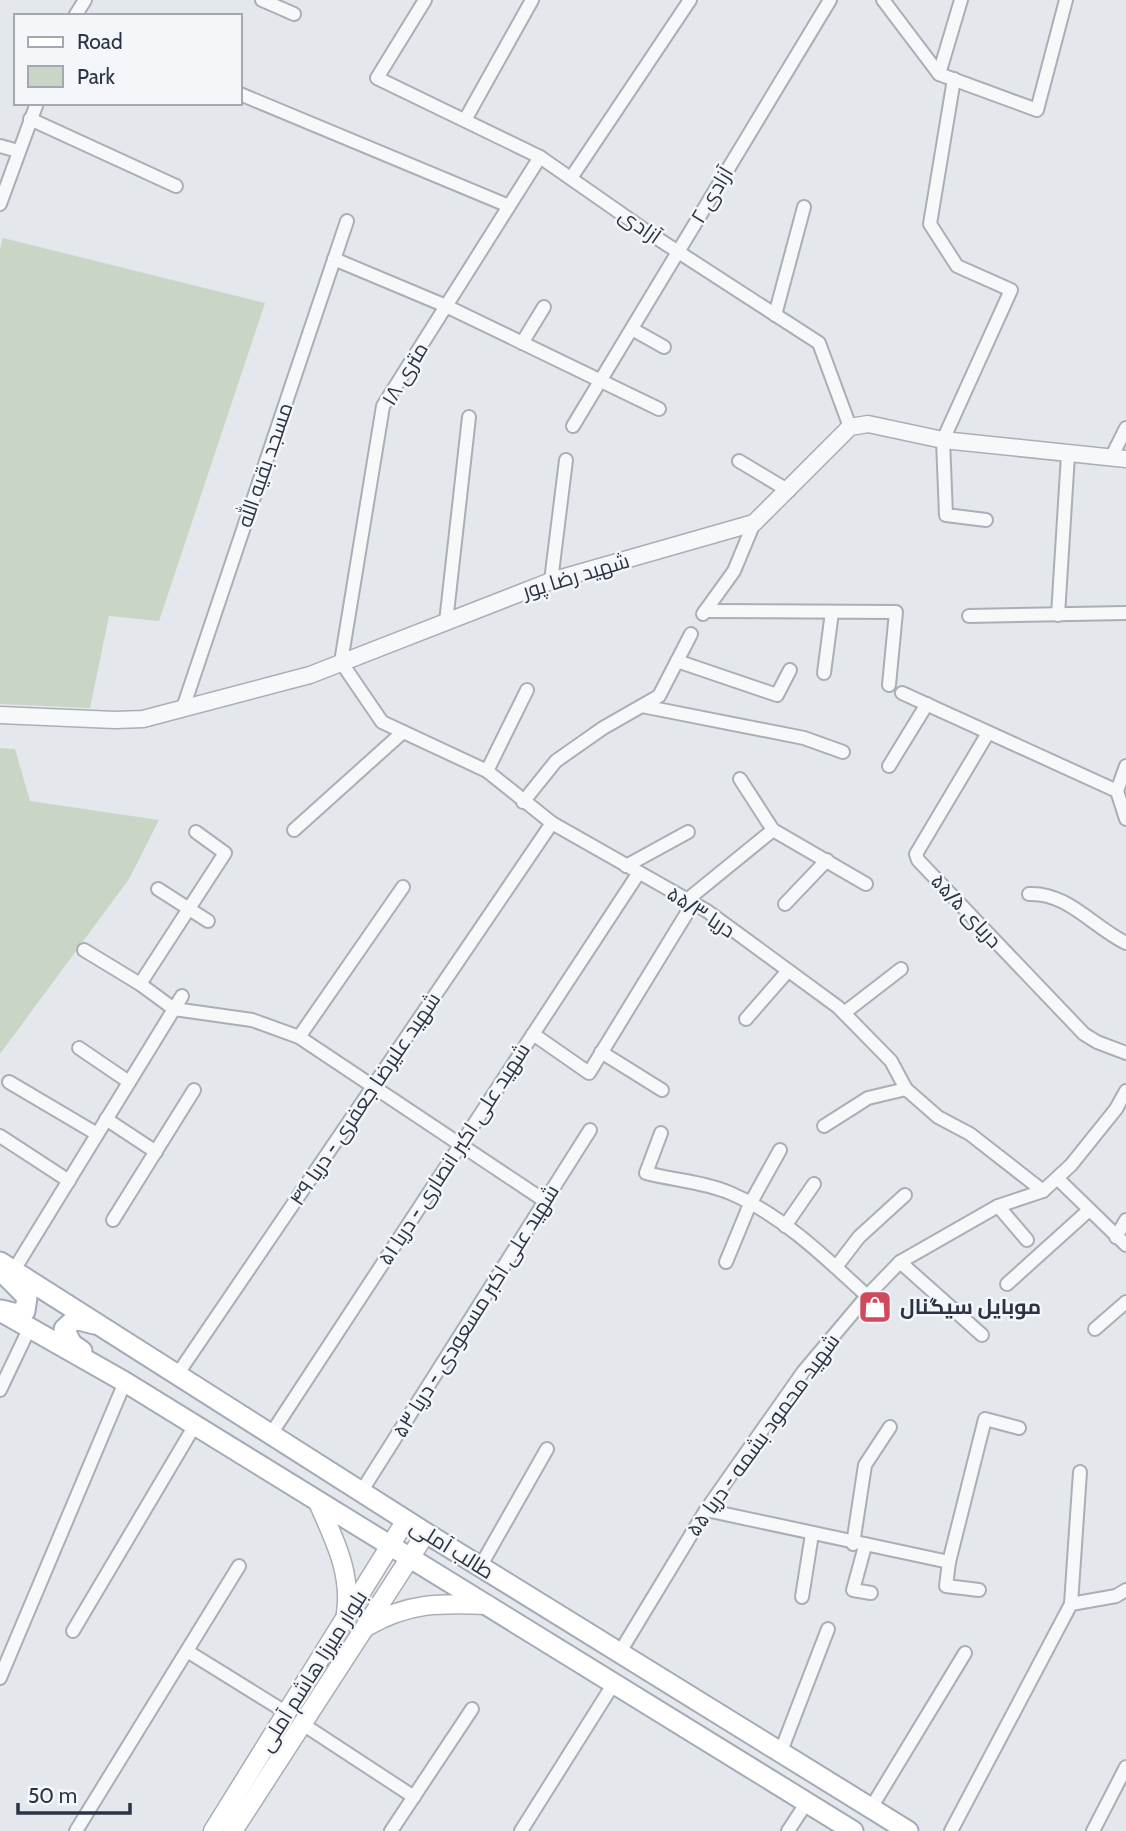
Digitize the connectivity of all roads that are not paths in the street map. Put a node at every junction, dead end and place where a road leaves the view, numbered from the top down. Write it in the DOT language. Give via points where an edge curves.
graph roads {
  1 [pos="262,0"];
  2 [pos="425,0"];
  3 [pos="532,0"];
  4 [pos="690,0"];
  5 [pos="830,0"];
  6 [pos="883,0"];
  7 [pos="961,0"];
  8 [pos="1066,0"];
  9 [pos="294,14"];
  10 [pos="939,74"];
  11 [pos="954,79"];
  12 [pos="242,95"];
  13 [pos="36,105"];
  14 [pos="30,119"];
  15 [pos="464,120"];
  16 [pos="0,146"];
  17 [pos="18,151"];
  18 [pos="540,157"];
  19 [pos="571,178"];
  20 [pos="176,186"];
  21 [pos="0,204"];
  22 [pos="509,206"];
  23 [pos="804,207"];
  24 [pos="347,221"];
  25 [pos="678,252"];
  26 [pos="334,260"];
  27 [pos="446,306"];
  28 [pos="544,307"];
  29 [pos="775,315"];
  30 [pos="632,329"];
  31 [pos="522,343"];
  32 [pos="664,347"];
  33 [pos="600,381"];
  34 [pos="659,410"];
  35 [pos="469,417"];
  36 [pos="573,426"];
  37 [pos="850,427"];
  38 [pos="1126,428"];
  39 [pos="943,440"];
  40 [pos="1068,455"];
  41 [pos="1118,459"];
  42 [pos="566,460"];
  43 [pos="738,461"];
  44 [pos="789,491"];
  45 [pos="986,520"];
  46 [pos="754,523"];
  47 [pos="551,581"];
  48 [pos="832,612"];
  49 [pos="1126,613"];
  50 [pos="1058,615"];
  51 [pos="969,616"];
  52 [pos="446,622"];
  53 [pos="691,634"];
  54 [pos="677,661"];
  55 [pos="341,662"];
  56 [pos="790,670"];
  57 [pos="824,673"];
  58 [pos="889,685"];
  59 [pos="527,690"];
  60 [pos="902,692"];
  61 [pos="927,704"];
  62 [pos="642,706"];
  63 [pos="183,708"];
  64 [pos="0,716"];
  65 [pos="403,732"];
  66 [pos="988,733"];
  67 [pos="843,752"];
  68 [pos="889,766"];
  69 [pos="1125,767"];
  70 [pos="487,771"];
  71 [pos="740,779"];
  72 [pos="1117,791"];
  73 [pos="523,802"];
  74 [pos="1126,819"];
  75 [pos="552,823"];
  76 [pos="294,830"];
  77 [pos="773,830"];
  78 [pos="195,832"];
  79 [pos="688,832"];
  80 [pos="827,860"];
  81 [pos="626,866"];
  82 [pos="638,874"];
  83 [pos="866,884"];
  84 [pos="403,887"];
  85 [pos="158,889"];
  86 [pos="1028,894"];
  87 [pos="690,902"];
  88 [pos="785,904"];
  89 [pos="189,909"];
  90 [pos="208,921"];
  91 [pos="1126,943"];
  92 [pos="84,950"];
  93 [pos="901,969"];
  94 [pos="787,972"];
  95 [pos="140,984"];
  96 [pos="181,996"];
  97 [pos="174,1009"];
  98 [pos="844,1013"];
  99 [pos="746,1019"];
  100 [pos="533,1034"];
  101 [pos="299,1037"];
  102 [pos="79,1048"];
  103 [pos="601,1052"];
  104 [pos="1126,1053"];
  105 [pos="9,1082"];
  106 [pos="129,1082"];
  107 [pos="374,1087"];
  108 [pos="906,1089"];
  109 [pos="194,1090"];
  110 [pos="662,1090"];
  111 [pos="1126,1091"];
  112 [pos="106,1119"];
  113 [pos="824,1126"];
  114 [pos="590,1130"];
  115 [pos="661,1132"];
  116 [pos="97,1135"];
  117 [pos="0,1136"];
  118 [pos="461,1144"];
  119 [pos="780,1150"];
  120 [pos="156,1152"];
  121 [pos="1058,1179"];
  122 [pos="69,1181"];
  123 [pos="814,1184"];
  124 [pos="1043,1191"];
  125 [pos="905,1195"];
  126 [pos="545,1201"];
  127 [pos="750,1204"];
  128 [pos="998,1206"];
  129 [pos="1088,1211"];
  130 [pos="113,1220"];
  131 [pos="1126,1220"];
  132 [pos="785,1226"];
  133 [pos="1027,1240"];
  134 [pos="1121,1241"];
  135 [pos="726,1262"];
  136 [pos="900,1262"];
  137 [pos="5,1267"];
  138 [pos="836,1267"];
  139 [pos="1007,1284"];
  140 [pos="867,1296"];
  141 [pos="1126,1302"];
  142 [pos="0,1311"];
  143 [pos="30,1328"];
  144 [pos="1095,1329"];
  145 [pos="111,1331"];
  146 [pos="982,1335"];
  147 [pos="177,1376"];
  148 [pos="125,1382"];
  149 [pos="0,1390"];
  150 [pos="195,1425"];
  151 [pos="890,1427"];
  152 [pos="1018,1429"];
  153 [pos="271,1434"];
  154 [pos="547,1449"];
  155 [pos="1080,1472"];
  156 [pos="361,1492"];
  157 [pos="317,1500"];
  158 [pos="706,1510"];
  159 [pos="406,1520"];
  160 [pos="426,1533"];
  161 [pos="812,1534"];
  162 [pos="391,1545"];
  163 [pos="859,1545"];
  164 [pos="411,1558"];
  165 [pos="949,1562"];
  166 [pos="239,1566"];
  167 [pos="480,1567"];
  168 [pos="979,1590"];
  169 [pos="1126,1590"];
  170 [pos="871,1594"];
  171 [pos="802,1597"];
  172 [pos="1071,1604"];
  173 [pos="488,1605"];
  174 [pos="353,1626"];
  175 [pos="828,1629"];
  176 [pos="73,1630"];
  177 [pos="187,1651"];
  178 [pos="620,1652"];
  179 [pos="965,1653"];
  180 [pos="0,1678"];
  181 [pos="614,1683"];
  182 [pos="472,1709"];
  183 [pos="294,1718"];
  184 [pos="780,1751"];
  185 [pos="1126,1768"];
  186 [pos="414,1797"];
  187 [pos="807,1802"];
  188 [pos="871,1808"];
  189 [pos="76,1831"];
  190 [pos="213,1831"];
  191 [pos="233,1831"];
  192 [pos="391,1831"];
  193 [pos="521,1831"];
  194 [pos="788,1831"];
  195 [pos="853,1831"];
  196 [pos="908,1831"];
  197 [pos="951,1831"];
  198 [pos="1093,1831"];
  1 -- 9 [label="street"];
  2 -- 15 [label="street, آزادی" via="377,78"];
  3 -- 15 [label="street"];
  4 -- 19 [label="street"];
  5 -- 25 [label="street, آزادی ۲"];
  6 -- 10 [label="street"];
  7 -- 10 [label="street"];
  8 -- 11 [label="street" via="1037,110"];
  10 -- 11 [label="street"];
  11 -- 39 [label="street" via="930,224 957,266 1011,290"];
  12 -- 22 [label="street"];
  13 -- 14 [label="street"];
  14 -- 17 [label="street"];
  14 -- 20 [label="street"];
  15 -- 18 [label="street, آزادی"];
  16 -- 17 [label="street"];
  17 -- 21 [label="street"];
  18 -- 19 [label="street, آزادی"];
  18 -- 22 [label="street, ۱۸ متری"];
  19 -- 25 [label="street, آزادی"];
  22 -- 27 [label="street, ۱۸ متری"];
  23 -- 29 [label="street"];
  24 -- 26 [label="street, مسجد بقیه الله"];
  25 -- 29 [label="street, آزادی"];
  25 -- 30 [label="street, آزادی ۲"];
  26 -- 27 [label="street"];
  26 -- 63 [label="street, مسجد بقیه الله"];
  27 -- 31 [label="street"];
  27 -- 55 [label="street, ۱۸ متری" via="383,406"];
  28 -- 31 [label="street"];
  29 -- 37 [label="street, آزادی" via="819,343"];
  30 -- 32 [label="street"];
  30 -- 33 [label="street, آزادی ۲"];
  31 -- 33 [label="street"];
  33 -- 34 [label="street"];
  33 -- 36 [label="street, آزادی ۲"];
  35 -- 52 [label="street"];
  37 -- 39 [label="street" via="868,424"];
  37 -- 44 [label="street, شهید رضا پور"];
  38 -- 41 [label="street"];
  39 -- 40 [label="street"];
  39 -- 45 [label="street" via="946,514"];
  40 -- 41 [label="street"];
  40 -- 50 [label="street"];
  42 -- 47 [label="street"];
  43 -- 44 [label="street"];
  44 -- 46 [label="street, شهید رضا پور"];
  46 -- 47 [label="street, شهید رضا پور"];
  46 -- 48 [label="street" via="734,571 704,613"];
  47 -- 52 [label="street, شهید رضا پور"];
  48 -- 57 [label="street"];
  48 -- 58 [label="street" via="896,612"];
  49 -- 50 [label="street"];
  50 -- 51 [label="street"];
  52 -- 55 [label="street, شهید رضا پور"];
  53 -- 54 [label="street"];
  54 -- 56 [label="street" via="777,695"];
  54 -- 62 [label="street" via="659,696"];
  55 -- 63 [label="street, شهید رضا پور" via="310,675"];
  55 -- 65 [label="street, دریا ۵۵/۳" via="382,722"];
  59 -- 70 [label="street"];
  60 -- 61 [label="street"];
  61 -- 66 [label="street"];
  61 -- 68 [label="street"];
  62 -- 67 [label="street" via="804,738"];
  62 -- 73 [label="street" via="556,761"];
  63 -- 64 [label="street, شهید رضا پور" via="143,719"];
  65 -- 70 [label="street, دریا ۵۵/۳"];
  65 -- 76 [label="street"];
  66 -- 72 [label="street"];
  66 -- 104 [label="street, دریای ۵۵/۵" via="916,854 918,860 1084,1034"];
  69 -- 72 [label="street"];
  70 -- 73 [label="street, دریا ۵۵/۳"];
  71 -- 77 [label="street"];
  72 -- 74 [label="street"];
  73 -- 75 [label="street, دریا ۵۵/۳"];
  75 -- 81 [label="street, دریا ۵۵/۳"];
  75 -- 107 [label="street, شهید علیرضا جعفری - دریا ۴۹"];
  77 -- 80 [label="street"];
  77 -- 87 [label="street"];
  78 -- 89 [label="street" via="225,853"];
  79 -- 81 [label="street"];
  80 -- 83 [label="street"];
  80 -- 88 [label="street"];
  81 -- 82 [label="street, دریا ۵۵/۳"];
  82 -- 87 [label="street, دریا ۵۵/۳"];
  82 -- 100 [label="street, شهید علی اکبر انصاری - دریا ۵۱"];
  84 -- 101 [label="street"];
  85 -- 89 [label="street"];
  86 -- 91 [label="street" via="1046,893 1063,900"];
  87 -- 94 [label="street, دریا ۵۵/۳"];
  87 -- 103 [label="street"];
  89 -- 90 [label="street"];
  89 -- 95 [label="street"];
  92 -- 95 [label="street"];
  93 -- 98 [label="street"];
  94 -- 98 [label="street, دریا ۵۵/۳"];
  94 -- 99 [label="street"];
  95 -- 97 [label="street"];
  96 -- 97 [label="street"];
  97 -- 101 [label="street" via="252,1020"];
  97 -- 106 [label="street"];
  98 -- 108 [label="street, دریا ۵۵/۳" via="891,1061"];
  100 -- 103 [label="street" via="589,1073"];
  100 -- 118 [label="street, شهید علی اکبر انصاری - دریا ۵۱"];
  101 -- 107 [label="street"];
  102 -- 106 [label="street"];
  103 -- 110 [label="street"];
  105 -- 116 [label="street"];
  106 -- 112 [label="street"];
  107 -- 118 [label="street"];
  107 -- 147 [label="street, شهید علیرضا جعفری - دریا ۴۹"];
  108 -- 113 [label="street" via="869,1098"];
  108 -- 124 [label="street, دریا ۵۵/۳" via="938,1116 971,1133"];
  109 -- 120 [label="street"];
  111 -- 121 [label="street, شهید محمود بشمه - دریا ۵۵"];
  112 -- 116 [label="street"];
  112 -- 120 [label="street"];
  114 -- 126 [label="street, شهید علی اکبر مسعودی - دریا ۵۳"];
  115 -- 127 [label="street" via="646,1173 729,1192"];
  116 -- 122 [label="street"];
  117 -- 122 [label="street"];
  118 -- 126 [label="street"];
  118 -- 153 [label="street, شهید علی اکبر انصاری - دریا ۵۱"];
  119 -- 127 [label="street"];
  120 -- 130 [label="street"];
  121 -- 124 [label="street, شهید محمود بشمه - دریا ۵۵"];
  121 -- 129 [label="street"];
  122 -- 137 [label="street"];
  123 -- 132 [label="street"];
  124 -- 128 [label="street, شهید محمود بشمه - دریا ۵۵"];
  125 -- 138 [label="street" via="859,1237"];
  126 -- 156 [label="street, شهید علی اکبر مسعودی - دریا ۵۳"];
  127 -- 132 [label="street"];
  127 -- 135 [label="street"];
  128 -- 133 [label="street"];
  128 -- 136 [label="street, شهید محمود بشمه - دریا ۵۵"];
  129 -- 134 [label="street"];
  129 -- 139 [label="street"];
  131 -- 134 [label="street"];
  132 -- 138 [label="street"];
  136 -- 140 [label="street, شهید محمود بشمه - دریا ۵۵"];
  136 -- 146 [label="street"];
  137 -- 142 [label="main road" via="28,1304 18,1314"];
  137 -- 145 [label="main road, طالب آملی"];
  138 -- 140 [label="street"];
  140 -- 158 [label="street, شهید محمود بشمه - دریا ۵۵" via="803,1372"];
  141 -- 144 [label="street"];
  142 -- 143 [label="main road, طالب آملی"];
  143 -- 148 [label="main road, طالب آملی"];
  143 -- 149 [label="street"];
  145 -- 147 [label="main road, طالب آملی"];
  145 -- 148 [label="main road" via="75,1319 64,1329 72,1344"];
  147 -- 153 [label="main road, طالب آملی"];
  148 -- 150 [label="main road, طالب آملی"];
  148 -- 180 [label="street"];
  150 -- 157 [label="main road, طالب آملی"];
  150 -- 176 [label="street"];
  151 -- 163 [label="street" via="865,1465"];
  152 -- 165 [label="street" via="985,1419"];
  153 -- 156 [label="main road, طالب آملی"];
  154 -- 167 [label="street"];
  155 -- 172 [label="street"];
  156 -- 159 [label="main road, طالب آملی"];
  157 -- 162 [label="main road, طالب آملی"];
  157 -- 174 [label="main road" via="340,1552"];
  158 -- 161 [label="street"];
  158 -- 178 [label="street, شهید محمود بشمه - دریا ۵۵"];
  159 -- 160 [label="main road, طالب آملی"];
  159 -- 162 [label="main road, بلوار میرزا هاشم آملی"];
  160 -- 164 [label="main road, بلوار میرزا هاشم آملی"];
  160 -- 167 [label="main road, طالب آملی"];
  161 -- 163 [label="street"];
  161 -- 171 [label="street"];
  162 -- 164 [label="main road, طالب آملی"];
  162 -- 174 [label="main road, بلوار میرزا هاشم آملی"];
  163 -- 165 [label="street"];
  163 -- 170 [label="street" via="853,1591"];
  164 -- 173 [label="main road, طالب آملی"];
  164 -- 174 [label="main road, بلوار میرزا هاشم آملی"];
  165 -- 168 [label="street" via="946,1586"];
  166 -- 177 [label="street"];
  167 -- 178 [label="main road, طالب آملی"];
  169 -- 172 [label="street"];
  172 -- 197 [label="street"];
  173 -- 174 [label="main road" via="429,1603"];
  173 -- 181 [label="main road, طالب آملی"];
  174 -- 183 [label="main road, بلوار میرزا هاشم آملی"];
  175 -- 184 [label="street"];
  177 -- 183 [label="street"];
  177 -- 189 [label="street"];
  178 -- 184 [label="main road, طالب آملی"];
  179 -- 188 [label="street"];
  181 -- 187 [label="main road, طالب آملی"];
  181 -- 193 [label="street"];
  182 -- 186 [label="street"];
  183 -- 186 [label="street"];
  183 -- 190 [label="main road, بلوار میرزا هاشم آملی"];
  183 -- 191 [label="main road, بلوار میرزا هاشم آملی"];
  184 -- 188 [label="main road, طالب آملی"];
  185 -- 198 [label="street"];
  186 -- 192 [label="street"];
  187 -- 194 [label="street"];
  187 -- 195 [label="main road, طالب آملی"];
  188 -- 196 [label="main road, طالب آملی"];
}
